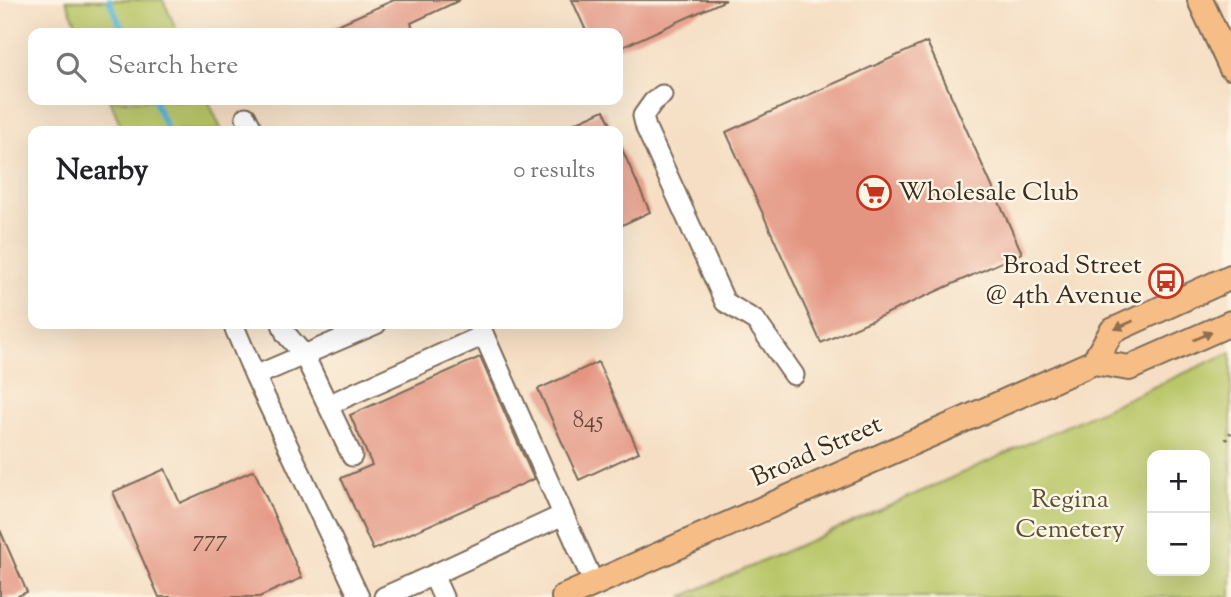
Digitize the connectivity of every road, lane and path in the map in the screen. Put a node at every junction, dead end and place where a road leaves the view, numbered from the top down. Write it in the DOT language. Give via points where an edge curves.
graph roads {
  1 [pos="1200,0"];
  2 [pos="1231,67"];
  3 [pos="662,95"];
  4 [pos="1231,277"];
  5 [pos="1231,323"];
  6 [pos="235,329"];
  7 [pos="284,329"];
  8 [pos="364,329"];
  9 [pos="481,330"];
  10 [pos="304,355"];
  11 [pos="1094,362"];
  12 [pos="794,375"];
  13 [pos="255,376"];
  14 [pos="328,405"];
  15 [pos="1231,432"];
  16 [pos="1226,440"];
  17 [pos="352,456"];
  18 [pos="564,515"];
  19 [pos="433,575"];
  20 [pos="594,584"];
  21 [pos="359,597"];
  22 [pos="384,597"];
  23 [pos="443,597"];
  24 [pos="565,597"];
  1 -- 2 [label="main road"];
  3 -- 12 [label="lane" via="643,116 646,128 725,302 756,321"];
  4 -- 11 [label="main road, one-way" via="1112,331"];
  11 -- 5 [label="main road, one-way" via="1129,368"];
  6 -- 13 [label="lane"];
  7 -- 10 [label="lane"];
  8 -- 10 [label="lane"];
  9 -- 14 [label="lane"];
  9 -- 18 [label="lane"];
  10 -- 13 [label="lane"];
  10 -- 14 [label="lane"];
  11 -- 20 [label="main road, Broad Street"];
  13 -- 21 [label="lane"];
  14 -- 17 [label="lane"];
  15 -- 16 [label="path"];
  18 -- 19 [label="lane"];
  18 -- 20 [label="lane"];
  19 -- 22 [label="lane"];
  19 -- 23 [label="lane"];
  20 -- 24 [label="main road, Broad Street"];
}
